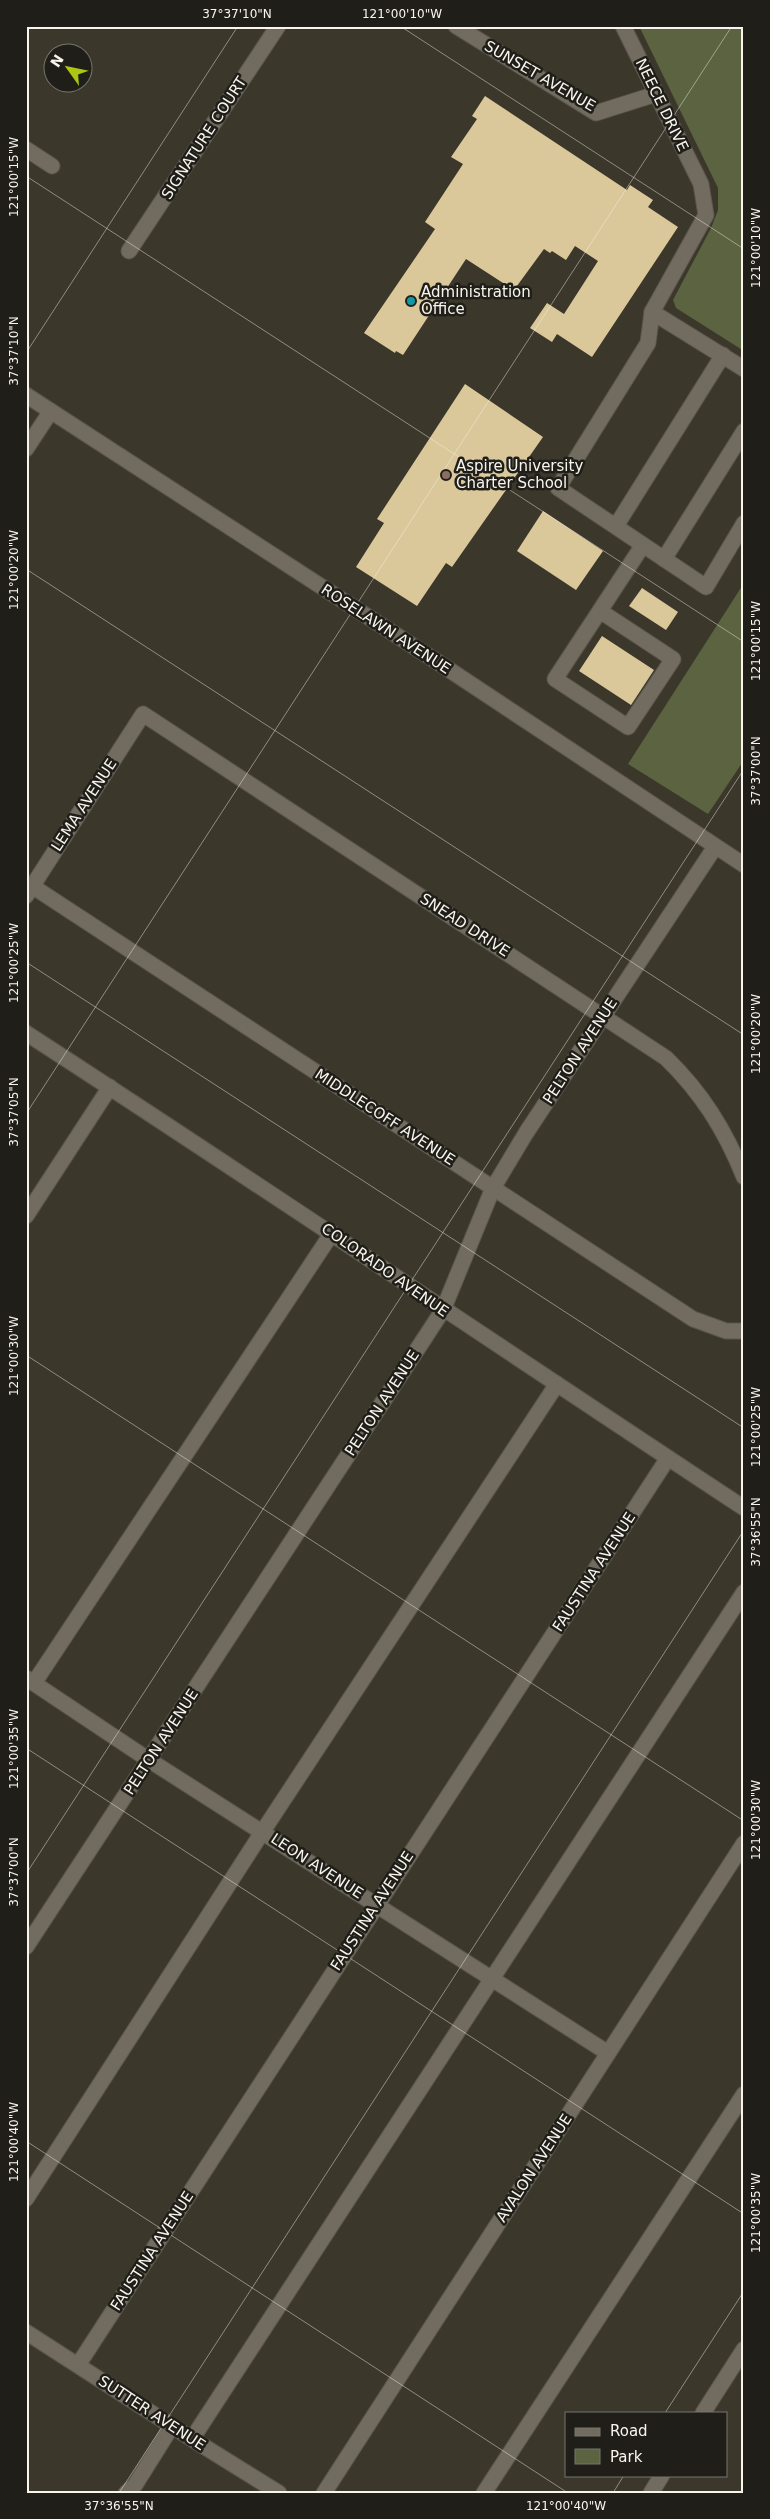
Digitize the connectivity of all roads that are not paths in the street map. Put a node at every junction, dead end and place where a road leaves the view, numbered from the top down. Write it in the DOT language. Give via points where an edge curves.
graph roads {
  1 [pos="278,26"];
  2 [pos="456,26"];
  3 [pos="623,26"];
  4 [pos="656,94"];
  5 [pos="26,149"];
  6 [pos="52,166"];
  7 [pos="129,251"];
  8 [pos="652,312"];
  9 [pos="723,355"];
  10 [pos="744,369"];
  11 [pos="26,395"];
  12 [pos="51,411"];
  13 [pos="744,431"];
  14 [pos="26,449"];
  15 [pos="744,523"];
  16 [pos="616,526"];
  17 [pos="642,546"];
  18 [pos="664,560"];
  19 [pos="600,611"];
  20 [pos="143,714"];
  21 [pos="715,846"];
  22 [pos="744,865"];
  23 [pos="29,891"];
  24 [pos="604,1015"];
  25 [pos="26,1033"];
  26 [pos="110,1087"];
  27 [pos="744,1177"];
  28 [pos="493,1188"];
  29 [pos="26,1216"];
  30 [pos="332,1233"];
  31 [pos="443,1310"];
  32 [pos="744,1331"];
  33 [pos="557,1384"];
  34 [pos="668,1458"];
  35 [pos="744,1508"];
  36 [pos="744,1592"];
  37 [pos="30,1680"];
  38 [pos="148,1760"];
  39 [pos="263,1832"];
  40 [pos="744,1843"];
  41 [pos="376,1905"];
  42 [pos="26,1946"];
  43 [pos="492,1978"];
  44 [pos="608,2053"];
  45 [pos="744,2094"];
  46 [pos="26,2199"];
  47 [pos="26,2332"];
  48 [pos="744,2349"];
  49 [pos="78,2365"];
  50 [pos="704,2412"];
  51 [pos="172,2426"];
  52 [pos="192,2440"];
  53 [pos="661,2476"];
  54 [pos="126,2493"];
  55 [pos="279,2493"];
  56 [pos="324,2493"];
  57 [pos="484,2493"];
  58 [pos="651,2493"];
  1 -- 7 [label="street, SIGNATURE COURT"];
  2 -- 4 [label="street, SUNSET AVENUE" via="596,113"];
  3 -- 4 [label="street, NEECE DRIVE"];
  4 -- 8 [label="street, NEECE DRIVE" via="700,184 707,210 704,221"];
  5 -- 6 [label="street"];
  8 -- 9 [label="street"];
  8 -- 16 [label="street" via="648,342 558,488"];
  9 -- 10 [label="street"];
  9 -- 16 [label="street"];
  11 -- 12 [label="street, ROSELAWN AVENUE"];
  12 -- 14 [label="street"];
  12 -- 21 [label="street, ROSELAWN AVENUE"];
  13 -- 18 [label="street"];
  15 -- 18 [label="street" via="706,587"];
  16 -- 17 [label="street"];
  17 -- 18 [label="street"];
  17 -- 19 [label="street"];
  19 -- 19 [label="street" via="555,679 628,727 673,659"];
  20 -- 23 [label="street, LEMA AVENUE"];
  20 -- 24 [label="street, SNEAD DRIVE"];
  21 -- 22 [label="street, ROSELAWN AVENUE"];
  21 -- 24 [label="street, PELTON AVENUE"];
  23 -- 28 [label="street, MIDDLECOFF AVENUE"];
  24 -- 27 [label="street, SNEAD DRIVE" via="666,1058 688,1080 722,1128"];
  24 -- 28 [label="street, PELTON AVENUE"];
  25 -- 26 [label="street, COLORADO AVENUE"];
  26 -- 29 [label="street"];
  26 -- 30 [label="street, COLORADO AVENUE"];
  28 -- 31 [label="street, PELTON AVENUE"];
  28 -- 32 [label="street, MIDDLECOFF AVENUE" via="693,1319 726,1331"];
  30 -- 31 [label="street, COLORADO AVENUE"];
  30 -- 37 [label="street"];
  31 -- 33 [label="street, COLORADO AVENUE"];
  31 -- 38 [label="street, PELTON AVENUE"];
  33 -- 34 [label="street, COLORADO AVENUE"];
  33 -- 39 [label="street"];
  34 -- 35 [label="street, COLORADO AVENUE"];
  34 -- 41 [label="street, FAUSTINA AVENUE"];
  36 -- 43 [label="street"];
  37 -- 38 [label="street, LEON AVENUE"];
  38 -- 39 [label="street, LEON AVENUE"];
  38 -- 42 [label="street, PELTON AVENUE"];
  39 -- 41 [label="street, LEON AVENUE"];
  39 -- 46 [label="street"];
  40 -- 44 [label="street, AVALON AVENUE"];
  41 -- 43 [label="street, LEON AVENUE"];
  41 -- 49 [label="street, FAUSTINA AVENUE"];
  43 -- 44 [label="street, LEON AVENUE"];
  43 -- 52 [label="street"];
  44 -- 56 [label="street, AVALON AVENUE"];
  45 -- 57 [label="street"];
  47 -- 49 [label="street, SUTTER AVENUE"];
  48 -- 50 [label="street"];
  49 -- 51 [label="street, SUTTER AVENUE"];
  51 -- 52 [label="street, SUTTER AVENUE"];
  51 -- 54 [label="street" via="135,2485"];
  52 -- 55 [label="street, SUTTER AVENUE"];
  53 -- 58 [label="street"];
}
